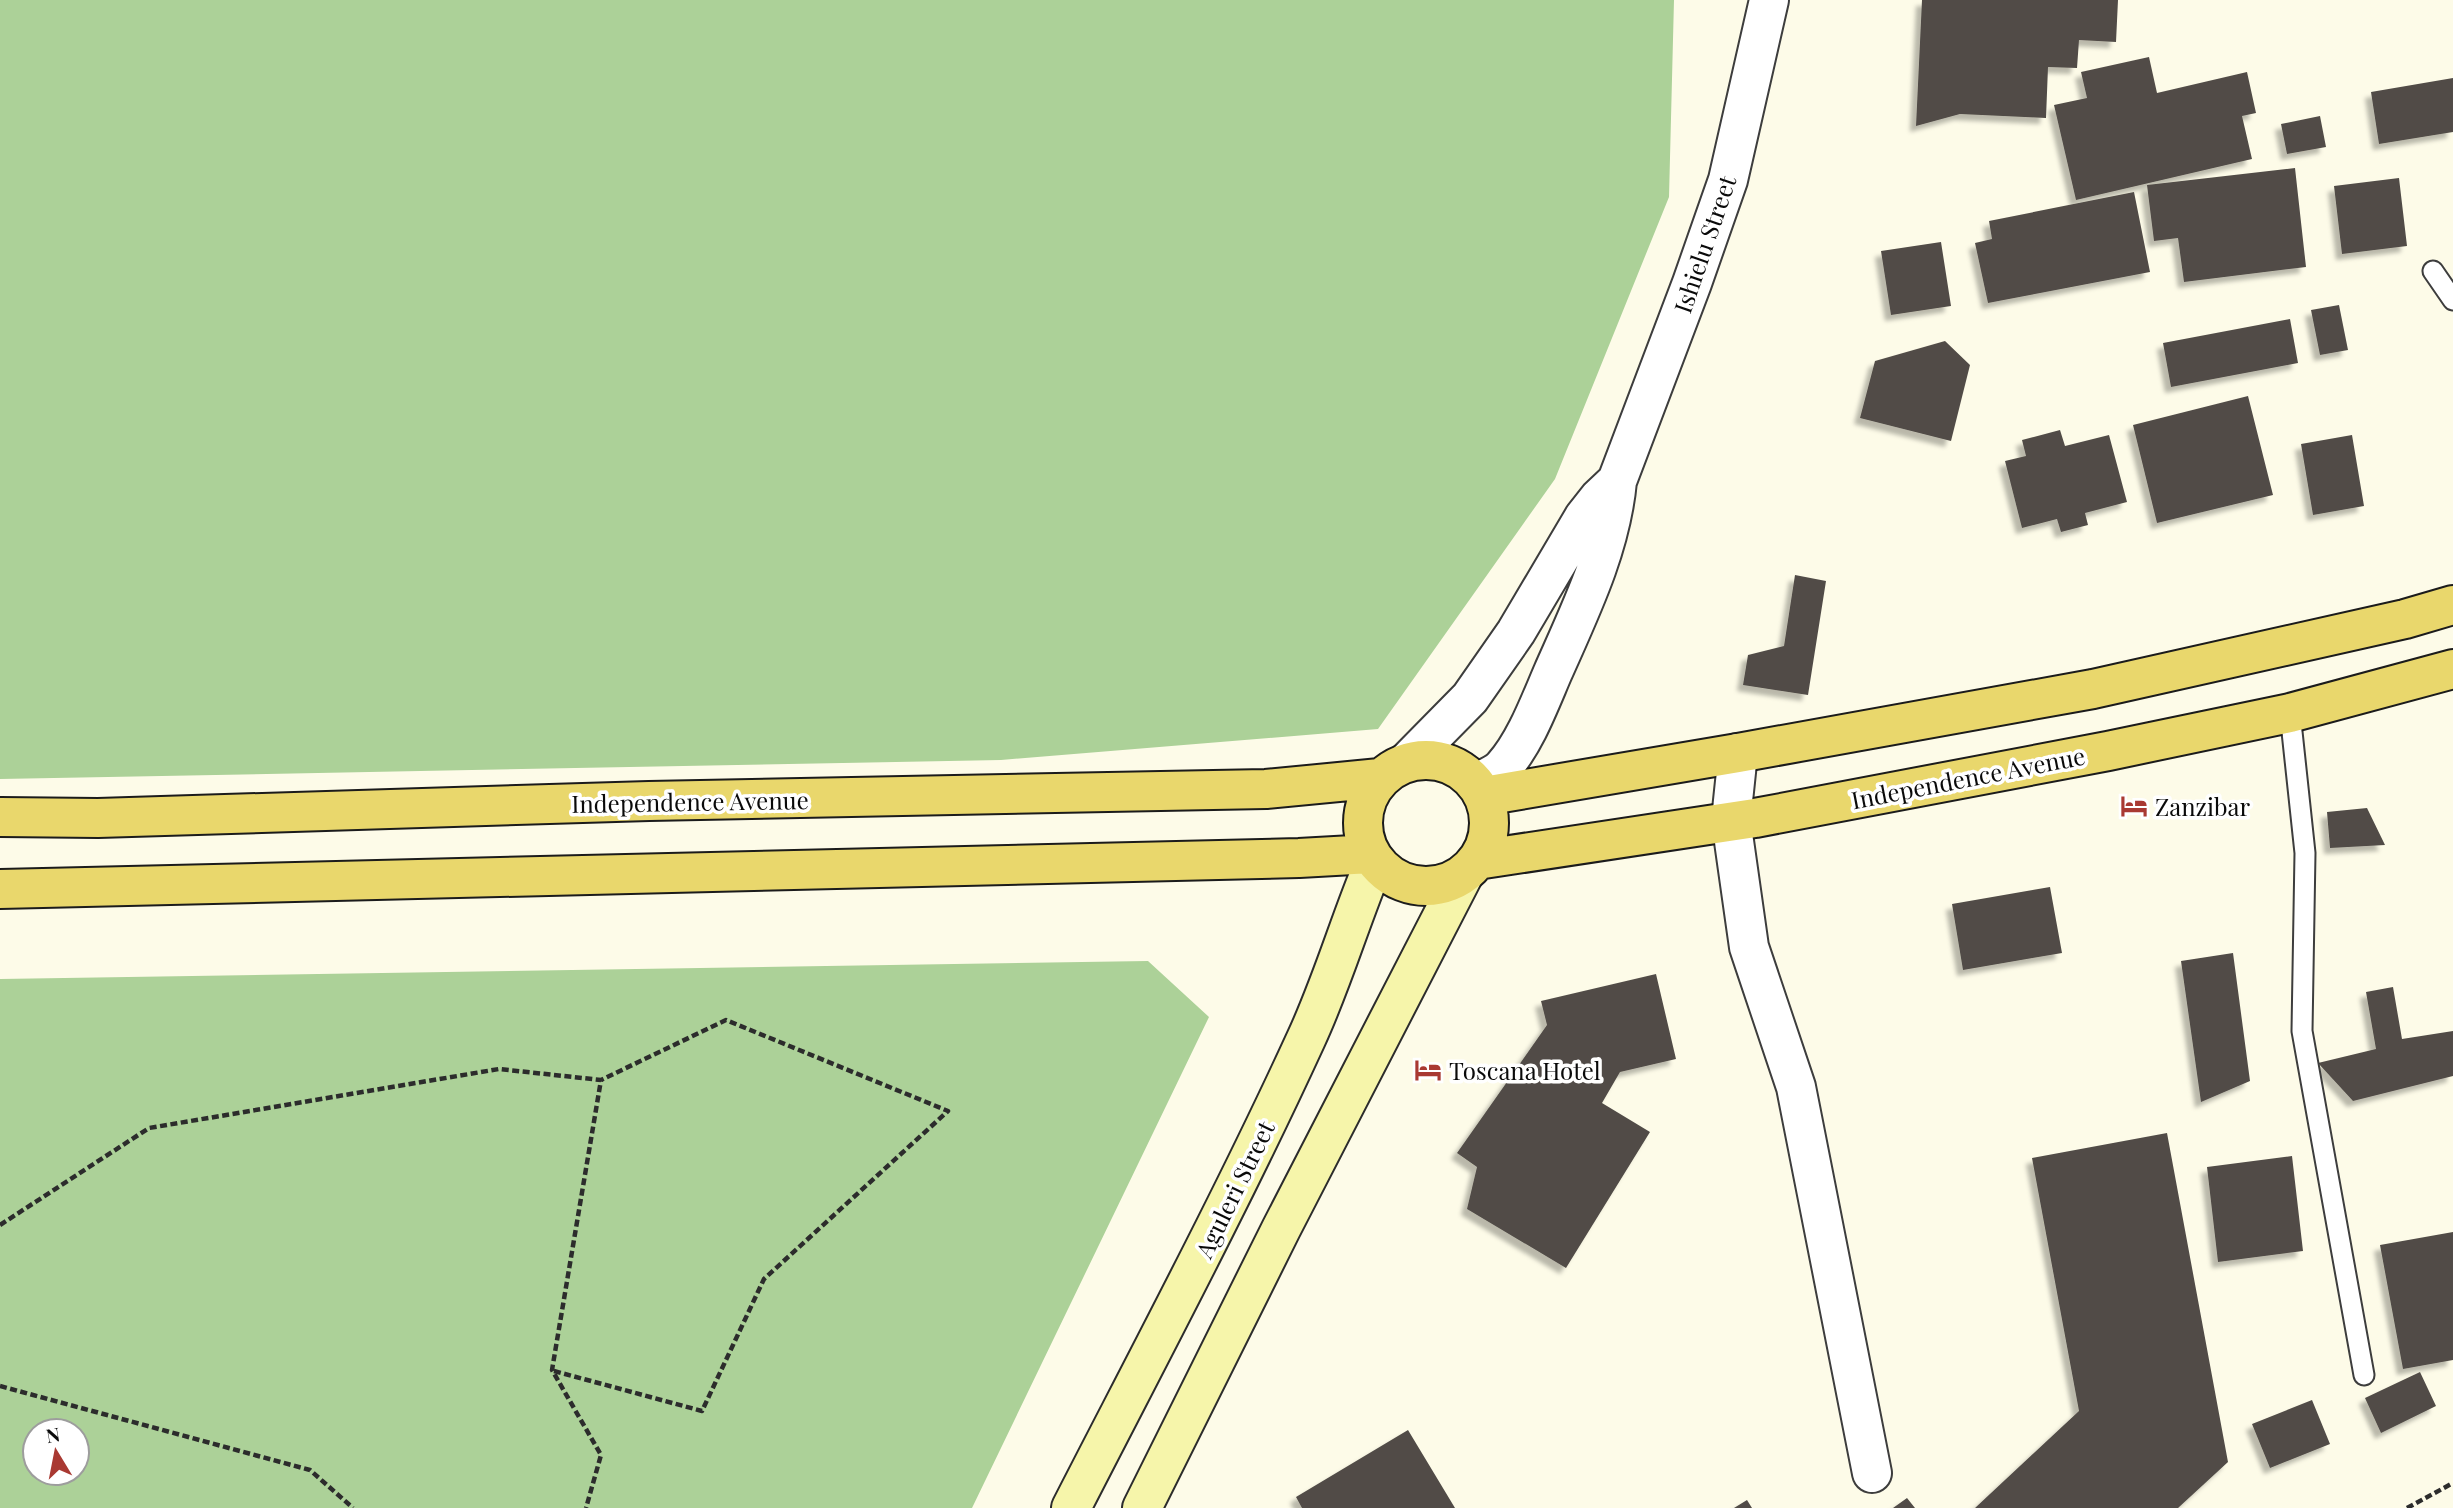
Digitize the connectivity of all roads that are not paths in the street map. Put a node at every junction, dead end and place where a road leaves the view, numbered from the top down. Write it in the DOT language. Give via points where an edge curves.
graph roads {
  1 [pos="1769,0"];
  2 [pos="2433,271"];
  3 [pos="2453,300"];
  4 [pos="1617,481"];
  5 [pos="2453,605"];
  6 [pos="2453,669"];
  7 [pos="2290,713"];
  8 [pos="1738,753"];
  9 [pos="1394,770"];
  10 [pos="1480,789"];
  11 [pos="0,817"];
  12 [pos="1731,820"];
  13 [pos="1373,857"];
  14 [pos="1471,867"];
  15 [pos="0,888"];
  16 [pos="2364,1375"];
  17 [pos="1872,1473"];
  18 [pos="1071,1508"];
  19 [pos="1142,1508"];
  1 -- 4 [label="street, Ishielu Street" via="1728,180"];
  2 -- 3 [label="lane"];
  4 -- 9 [label="street" via="1584,517 1516,632 1470,698"];
  4 -- 10 [label="street" via="1614,510 1599,560 1540,702 1504,766"];
  5 -- 8 [label="main road" via="2093,689"];
  6 -- 7 [label="main road, Independence Avenue"];
  7 -- 12 [label="main road, Independence Avenue"];
  7 -- 16 [label="lane" via="2305,853 2302,1031"];
  8 -- 10 [label="main road"];
  8 -- 12 [label="street"];
  9 -- 10 [label="main road, Independence Avenue" via="1426,759 1445,762 1462,770"];
  9 -- 11 [label="main road, Independence Avenue" via="1266,789"];
  9 -- 13 [label="main road" via="1366,801 1362,814 1365,841"];
  10 -- 14 [label="main road" via="1490,813 1489,829"];
  12 -- 14 [label="main road, Independence Avenue"];
  12 -- 17 [label="street" via="1749,947 1796,1087"];
  13 -- 14 [label="main road, Independence Avenue" via="1394,877 1417,886 1442,884"];
  13 -- 15 [label="main road"];
  13 -- 18 [label="main road, Aguleri Street" via="1335,973 1241,1180"];
  14 -- 19 [label="main road" via="1281,1228"];
}
